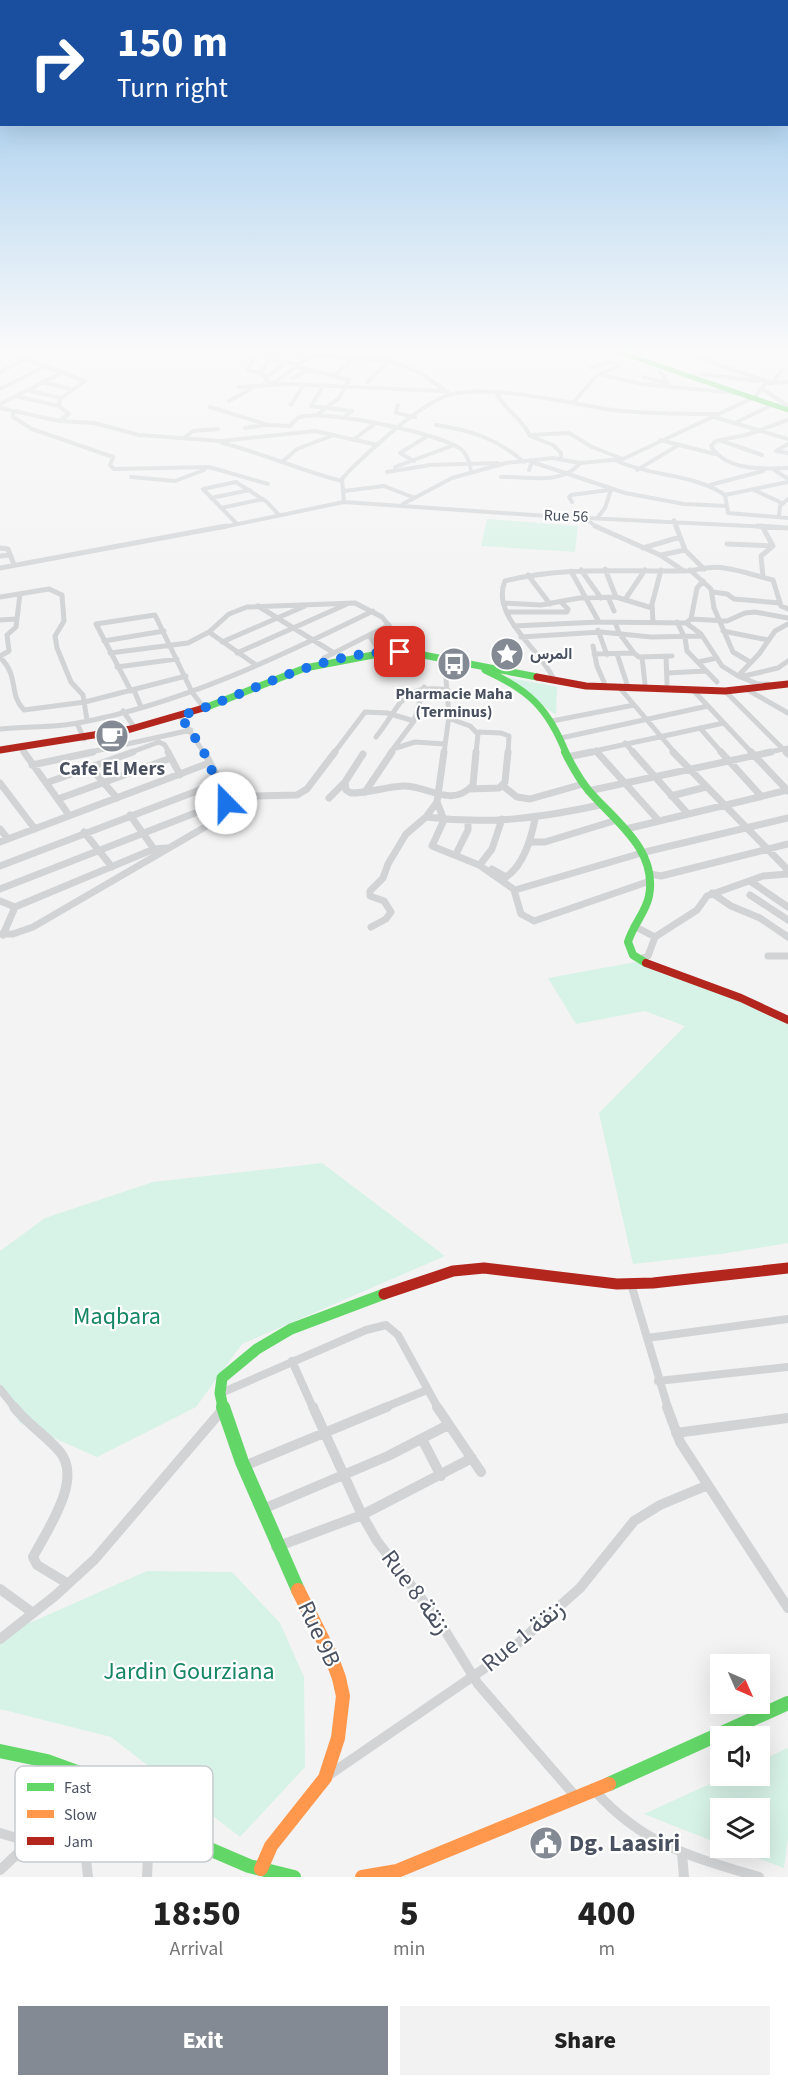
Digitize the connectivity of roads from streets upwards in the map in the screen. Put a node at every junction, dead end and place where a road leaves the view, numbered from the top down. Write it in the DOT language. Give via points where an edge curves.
graph roads {
  1 [pos="61,439"];
  2 [pos="192,439"];
  3 [pos="243,439"];
  4 [pos="325,439"];
  5 [pos="348,439"];
  6 [pos="386,439"];
  7 [pos="423,439"];
  8 [pos="432,439"];
  9 [pos="489,439"];
  10 [pos="538,439"];
  11 [pos="578,439"];
  12 [pos="663,439"];
  13 [pos="729,439"];
  14 [pos="210,440"];
  15 [pos="353,440"];
  16 [pos="660,440"];
  17 [pos="720,441"];
  18 [pos="788,444"];
  19 [pos="378,445"];
  20 [pos="454,445"];
  21 [pos="677,446"];
  22 [pos="788,453"];
  23 [pos="715,454"];
  24 [pos="405,455"];
  25 [pos="762,455"];
  26 [pos="561,459"];
  27 [pos="623,459"];
  28 [pos="616,460"];
  29 [pos="283,461"];
  30 [pos="414,461"];
  31 [pos="524,462"];
  32 [pos="532,462"];
  33 [pos="470,463"];
  34 [pos="506,463"];
  35 [pos="580,463"];
  36 [pos="788,468"];
  37 [pos="771,469"];
  38 [pos="223,470"];
  39 [pos="529,470"];
  40 [pos="636,470"];
  41 [pos="389,471"];
  42 [pos="471,471"];
  43 [pos="570,474"];
  44 [pos="131,477"];
  45 [pos="501,477"];
  46 [pos="787,478"];
  47 [pos="342,481"];
  48 [pos="231,482"];
  49 [pos="268,484"];
  50 [pos="710,485"];
  51 [pos="250,490"];
  52 [pos="612,490"];
  53 [pos="754,490"];
  54 [pos="344,491"];
  55 [pos="725,495"];
  56 [pos="211,498"];
  57 [pos="415,498"];
  58 [pos="263,499"];
  59 [pos="788,499"];
  60 [pos="344,502"];
  61 [pos="572,502"];
  62 [pos="782,502"];
  63 [pos="402,504"];
  64 [pos="727,506"];
  65 [pos="221,508"];
  66 [pos="279,516"];
  67 [pos="779,516"];
  68 [pos="583,517"];
  69 [pos="598,517"];
  70 [pos="788,518"];
  71 [pos="674,520"];
  72 [pos="237,524"];
  73 [pos="762,526"];
  74 [pos="788,528"];
  75 [pos="680,537"];
  76 [pos="727,544"];
  77 [pos="773,546"];
  78 [pos="0,548"];
  79 [pos="643,548"];
  80 [pos="685,550"];
  81 [pos="10,555"];
  82 [pos="661,555"];
  83 [pos="0,556"];
  84 [pos="14,565"];
  85 [pos="0,568"];
  86 [pos="605,569"];
  87 [pos="704,569"];
  88 [pos="581,570"];
  89 [pos="645,570"];
  90 [pos="661,570"];
  91 [pos="571,571"];
  92 [pos="687,571"];
  93 [pos="528,575"];
  94 [pos="763,577"];
  95 [pos="703,581"];
  96 [pos="712,592"];
  97 [pos="20,594"];
  98 [pos="0,597"];
  99 [pos="608,597"];
  100 [pos="616,597"];
  101 [pos="586,598"];
  102 [pos="601,598"];
  103 [pos="626,598"];
  104 [pos="561,602"];
  105 [pos="349,603"];
  106 [pos="504,603"];
  107 [pos="780,603"];
  108 [pos="310,604"];
  109 [pos="550,604"];
  110 [pos="258,606"];
  111 [pos="652,608"];
  112 [pos="788,609"];
  113 [pos="373,611"];
  114 [pos="614,611"];
  115 [pos="507,612"];
  116 [pos="278,618"];
  117 [pos="788,618"];
  118 [pos="17,619"];
  119 [pos="0,621"];
  120 [pos="653,621"];
  121 [pos="688,621"];
  122 [pos="718,621"];
  123 [pos="598,622"];
  124 [pos="615,622"];
  125 [pos="677,622"];
  126 [pos="389,625"];
  127 [pos="788,625"];
  128 [pos="514,626"];
  129 [pos="294,628"];
  130 [pos="164,631"];
  131 [pos="723,631"];
  132 [pos="209,632"];
  133 [pos="598,632"];
  134 [pos="0,633"];
  135 [pos="9,633"];
  136 [pos="619,633"];
  137 [pos="369,635"];
  138 [pos="702,636"];
  139 [pos="521,637"];
  140 [pos="685,638"];
  141 [pos="312,640"];
  142 [pos="768,640"];
  143 [pos="104,641"];
  144 [pos="222,642"];
  145 [pos="170,644"];
  146 [pos="593,646"];
  147 [pos="110,653"];
  148 [pos="237,653"];
  149 [pos="334,653"];
  150 [pos="381,653"];
  151 [pos="412,653"];
  152 [pos="634,653"];
  153 [pos="594,654"];
  154 [pos="617,654"];
  155 [pos="607,655"];
  156 [pos="0,657"];
  157 [pos="642,657"];
  158 [pos="717,658"];
  159 [pos="177,659"];
  160 [pos="450,661"];
  161 [pos="788,661"];
  162 [pos="698,662"];
  163 [pos="750,662"];
  164 [pos="322,663"];
  165 [pos="256,665"];
  166 [pos="471,665"];
  167 [pos="117,667"];
  168 [pos="706,671"];
  169 [pos="667,673"];
  170 [pos="186,676"];
  171 [pos="738,677"];
  172 [pos="553,678"];
  173 [pos="604,681"];
  174 [pos="717,682"];
  175 [pos="788,683"];
  176 [pos="645,684"];
  177 [pos="667,684"];
  178 [pos="623,686"];
  179 [pos="424,687"];
  180 [pos="448,690"];
  181 [pos="693,690"];
  182 [pos="748,690"];
  183 [pos="133,691"];
  184 [pos="724,691"];
  185 [pos="192,692"];
  186 [pos="85,702"];
  187 [pos="634,705"];
  188 [pos="708,706"];
  189 [pos="141,707"];
  190 [pos="204,708"];
  191 [pos="123,711"];
  192 [pos="788,713"];
  193 [pos="180,716"];
  194 [pos="393,716"];
  195 [pos="448,718"];
  196 [pos="87,720"];
  197 [pos="647,720"];
  198 [pos="414,721"];
  199 [pos="552,721"];
  200 [pos="77,723"];
  201 [pos="724,723"];
  202 [pos="135,728"];
  203 [pos="700,728"];
  204 [pos="0,729"];
  205 [pos="190,730"];
  206 [pos="478,732"];
  207 [pos="661,736"];
  208 [pos="376,737"];
  209 [pos="561,738"];
  210 [pos="84,739"];
  211 [pos="625,743"];
  212 [pos="445,744"];
  213 [pos="21,748"];
  214 [pos="396,748"];
  215 [pos="0,750"];
  216 [pos="596,750"];
  217 [pos="786,750"];
  218 [pos="363,754"];
  219 [pos="755,755"];
  220 [pos="567,757"];
  221 [pos="171,758"];
  222 [pos="729,761"];
  223 [pos="208,764"];
  224 [pos="32,765"];
  225 [pos="90,767"];
  226 [pos="689,770"];
  227 [pos="180,774"];
  228 [pos="653,777"];
  229 [pos="103,782"];
  230 [pos="345,782"];
  231 [pos="0,783"];
  232 [pos="46,783"];
  233 [pos="218,783"];
  234 [pos="625,783"];
  235 [pos="503,786"];
  236 [pos="706,787"];
  237 [pos="585,788"];
  238 [pos="470,789"];
  239 [pos="788,790"];
  240 [pos="365,792"];
  241 [pos="671,796"];
  242 [pos="761,796"];
  243 [pos="117,798"];
  244 [pos="329,798"];
  245 [pos="58,799"];
  246 [pos="437,799"];
  247 [pos="226,801"];
  248 [pos="600,805"];
  249 [pos="724,805"];
  250 [pos="688,814"];
  251 [pos="69,815"];
  252 [pos="130,815"];
  253 [pos="426,817"];
  254 [pos="502,819"];
  255 [pos="535,819"];
  256 [pos="444,820"];
  257 [pos="617,820"];
  258 [pos="786,820"];
  259 [pos="468,821"];
  260 [pos="659,821"];
  261 [pos="744,828"];
  262 [pos="0,829"];
  263 [pos="35,829"];
  264 [pos="626,829"];
  265 [pos="84,832"];
  266 [pos="143,833"];
  267 [pos="8,839"];
  268 [pos="0,842"];
  269 [pos="529,842"];
  270 [pos="788,844"];
  271 [pos="169,848"];
  272 [pos="154,849"];
  273 [pos="98,850"];
  274 [pos="766,850"];
  275 [pos="446,852"];
  276 [pos="457,852"];
  277 [pos="645,852"];
  278 [pos="482,862"];
  279 [pos="0,866"];
  280 [pos="112,867"];
  281 [pos="787,874"];
  282 [pos="650,878"];
  283 [pos="750,881"];
  284 [pos="0,889"];
  285 [pos="514,890"];
  286 [pos="712,893"];
  287 [pos="750,895"];
  288 [pos="0,901"];
  289 [pos="15,907"];
  290 [pos="788,907"];
  291 [pos="788,920"];
  292 [pos="634,926"];
  293 [pos="371,927"];
  294 [pos="2,935"];
  295 [pos="655,937"];
  296 [pos="788,937"];
  297 [pos="768,956"];
  298 [pos="788,956"];
  299 [pos="640,959"];
  300 [pos="788,1020"];
  301 [pos="788,1268"];
  302 [pos="631,1284"];
  303 [pos="788,1319"];
  304 [pos="647,1338"];
  305 [pos="292,1361"];
  306 [pos="788,1367"];
  307 [pos="658,1382"];
  308 [pos="0,1389"];
  309 [pos="427,1390"];
  310 [pos="220,1393"];
  311 [pos="223,1409"];
  312 [pos="788,1418"];
  313 [pos="448,1425"];
  314 [pos="325,1433"];
  315 [pos="676,1433"];
  316 [pos="422,1439"];
  317 [pos="472,1458"];
  318 [pos="243,1466"];
  319 [pos="481,1472"];
  320 [pos="345,1474"];
  321 [pos="441,1476"];
  322 [pos="708,1485"];
  323 [pos="263,1509"];
  324 [pos="362,1515"];
  325 [pos="276,1547"];
  326 [pos="67,1583"];
  327 [pos="0,1589"];
  328 [pos="788,1608"];
  329 [pos="33,1614"];
  330 [pos="0,1640"];
  331 [pos="472,1676"];
  332 [pos="788,1703"];
  333 [pos="0,1743"];
  334 [pos="0,1751"];
  335 [pos="16,1754"];
  336 [pos="61,1766"];
  337 [pos="325,1778"];
  338 [pos="595,1791"];
  339 [pos="577,1799"];
  340 [pos="0,1833"];
  341 [pos="15,1838"];
  342 [pos="213,1851"];
  343 [pos="682,1854"];
  344 [pos="15,1856"];
  345 [pos="86,1862"];
  346 [pos="148,1862"];
  347 [pos="0,1870"];
  348 [pos="260,1873"];
  349 [pos="88,1877"];
  350 [pos="147,1877"];
  351 [pos="294,1877"];
  352 [pos="363,1877"];
  353 [pos="684,1877"];
  354 [pos="759,1877"];
  1 -- 38 [label="street" via="113,457 110,465 114,469"];
  2 -- 14 [label="street"];
  3 -- 14 [label="street"];
  4 -- 29 [label="street" via="297,449"];
  5 -- 15 [label="street"];
  6 -- 19 [label="street"];
  7 -- 24 [label="street" via="400,453"];
  8 -- 20 [label="street"];
  9 -- 31 [label="street"];
  10 -- 26 [label="street" via="553,445"];
  11 -- 27 [label="street"];
  12 -- 16 [label="street"];
  13 -- 17 [label="street"];
  14 -- 29 [label="street"];
  15 -- 19 [label="street"];
  16 -- 21 [label="street"];
  16 -- 27 [label="street"];
  17 -- 23 [label="street" via="711,446"];
  17 -- 25 [label="street"];
  18 -- 22 [label="street" via="776,451"];
  19 -- 47 [label="street"];
  20 -- 30 [label="street"];
  20 -- 33 [label="street"];
  21 -- 23 [label="street"];
  21 -- 40 [label="street"];
  23 -- 37 [label="street" via="738,464"];
  24 -- 30 [label="street"];
  24 -- 41 [label="street"];
  26 -- 32 [label="street"];
  26 -- 35 [label="street"];
  27 -- 28 [label="street"];
  28 -- 35 [label="street"];
  28 -- 40 [label="street"];
  29 -- 47 [label="street" via="306,472"];
  30 -- 41 [label="street"];
  31 -- 32 [label="street"];
  31 -- 34 [label="street"];
  32 -- 39 [label="street"];
  32 -- 43 [label="street"];
  33 -- 34 [label="street"];
  33 -- 41 [label="street"];
  33 -- 42 [label="street"];
  34 -- 42 [label="street"];
  35 -- 43 [label="street"];
  36 -- 37 [label="street"];
  37 -- 46 [label="street"];
  37 -- 50 [label="street"];
  38 -- 44 [label="street" via="196,472 175,481"];
  38 -- 48 [label="street"];
  38 -- 49 [label="street"];
  40 -- 50 [label="street"];
  42 -- 57 [label="street"];
  43 -- 45 [label="street" via="534,479"];
  43 -- 52 [label="street"];
  46 -- 53 [label="street"];
  47 -- 54 [label="street"];
  48 -- 51 [label="street"];
  48 -- 56 [label="street" via="203,489"];
  50 -- 55 [label="street"];
  51 -- 56 [label="street"];
  51 -- 58 [label="street"];
  52 -- 61 [label="street" via="571,495"];
  52 -- 64 [label="street" via="669,502"];
  52 -- 69 [label="street"];
  53 -- 55 [label="street"];
  53 -- 62 [label="street"];
  54 -- 57 [label="street" via="384,486"];
  54 -- 60 [label="street"];
  55 -- 64 [label="street"];
  56 -- 65 [label="street"];
  57 -- 63 [label="street"];
  58 -- 65 [label="street"];
  58 -- 66 [label="street"];
  59 -- 62 [label="street"];
  60 -- 63 [label="street, Rue 56"];
  60 -- 66 [label="street, Rue 56"];
  62 -- 67 [label="street"];
  63 -- 68 [label="street, Rue 56"];
  64 -- 67 [label="street" via="728,513"];
  65 -- 72 [label="street"];
  66 -- 72 [label="street, Rue 56"];
  67 -- 70 [label="street"];
  68 -- 69 [label="street, Rue 56"];
  68 -- 79 [label="street" via="597,528"];
  69 -- 71 [label="street, Rue 56"];
  71 -- 73 [label="street, Rue 56"];
  71 -- 75 [label="street"];
  72 -- 84 [label="street, Rue 56"];
  73 -- 74 [label="street, Rue 56"];
  73 -- 77 [label="street"];
  75 -- 79 [label="street"];
  75 -- 80 [label="street"];
  76 -- 77 [label="street"];
  77 -- 94 [label="street" via="761,556"];
  78 -- 81 [label="street" via="8,549"];
  79 -- 82 [label="street"];
  80 -- 82 [label="street"];
  80 -- 87 [label="street"];
  81 -- 83 [label="street"];
  81 -- 84 [label="street"];
  82 -- 92 [label="street"];
  84 -- 85 [label="street, Rue 56"];
  86 -- 88 [label="street"];
  86 -- 89 [label="street"];
  86 -- 100 [label="street"];
  87 -- 92 [label="street"];
  87 -- 94 [label="street" via="727,568"];
  88 -- 91 [label="street"];
  88 -- 102 [label="street"];
  89 -- 90 [label="street"];
  89 -- 103 [label="street"];
  90 -- 92 [label="street"];
  90 -- 111 [label="street"];
  91 -- 93 [label="street"];
  91 -- 101 [label="street"];
  92 -- 95 [label="street"];
  93 -- 106 [label="street" via="504,582"];
  93 -- 109 [label="street"];
  94 -- 107 [label="street" via="775,581"];
  95 -- 96 [label="street"];
  95 -- 121 [label="street" via="697,588"];
  96 -- 107 [label="street" via="734,599"];
  96 -- 122 [label="street"];
  97 -- 98 [label="street"];
  97 -- 118 [label="street"];
  97 -- 186 [label="street" via="49,589 62,595 64,621 55,636 57,648 71,682 80,689"];
  99 -- 100 [label="street"];
  99 -- 102 [label="street"];
  99 -- 114 [label="street"];
  100 -- 103 [label="street"];
  101 -- 102 [label="street"];
  101 -- 104 [label="street"];
  101 -- 123 [label="street"];
  103 -- 111 [label="street"];
  104 -- 109 [label="street"];
  104 -- 115 [label="street" via="567,612"];
  105 -- 108 [label="street"];
  105 -- 113 [label="street"];
  105 -- 129 [label="street"];
  106 -- 109 [label="street"];
  106 -- 115 [label="street"];
  107 -- 112 [label="street"];
  108 -- 110 [label="street"];
  108 -- 116 [label="street"];
  110 -- 116 [label="street"];
  110 -- 132 [label="street" via="233,612"];
  111 -- 120 [label="street"];
  113 -- 126 [label="street"];
  113 -- 141 [label="street"];
  115 -- 128 [label="street"];
  116 -- 129 [label="street"];
  116 -- 144 [label="street"];
  117 -- 122 [label="street" via="755,612"];
  118 -- 119 [label="street"];
  118 -- 135 [label="street" via="16,627"];
  120 -- 124 [label="street"];
  120 -- 125 [label="street"];
  121 -- 122 [label="street"];
  121 -- 125 [label="street"];
  121 -- 138 [label="street"];
  122 -- 131 [label="street"];
  123 -- 124 [label="street"];
  123 -- 128 [label="street"];
  123 -- 133 [label="street"];
  124 -- 136 [label="street"];
  125 -- 140 [label="street"];
  126 -- 137 [label="street"];
  126 -- 151 [label="street"];
  127 -- 142 [label="street"];
  128 -- 139 [label="street"];
  129 -- 141 [label="street"];
  129 -- 148 [label="street"];
  130 -- 143 [label="street"];
  130 -- 143 [label="street" via="155,615 96,624"];
  130 -- 145 [label="street"];
  131 -- 142 [label="street"];
  131 -- 163 [label="street" via="734,654"];
  132 -- 144 [label="street"];
  132 -- 145 [label="street" via="191,643"];
  133 -- 136 [label="street"];
  133 -- 139 [label="street"];
  133 -- 155 [label="street"];
  134 -- 135 [label="street"];
  135 -- 156 [label="street" via="9,651"];
  136 -- 140 [label="street"];
  136 -- 152 [label="street"];
  137 -- 149 [label="street"];
  137 -- 150 [label="street"];
  138 -- 140 [label="street"];
  138 -- 158 [label="street"];
  139 -- 172 [label="street"];
  140 -- 162 [label="street" via="687,651"];
  141 -- 149 [label="street"];
  141 -- 165 [label="street"];
  142 -- 163 [label="street"];
  143 -- 147 [label="street"];
  144 -- 148 [label="street"];
  145 -- 147 [label="street"];
  145 -- 159 [label="street"];
  146 -- 153 [label="street"];
  147 -- 167 [label="street"];
  148 -- 165 [label="street"];
  149 -- 164 [label="street"];
  150 -- 151 [label="street"];
  150 -- 164 [label="street"];
  151 -- 160 [label="street"];
  152 -- 154 [label="street"];
  152 -- 157 [label="street"];
  153 -- 155 [label="street"];
  153 -- 173 [label="street"];
  154 -- 155 [label="street"];
  154 -- 178 [label="street"];
  156 -- 186 [label="street" via="10,668 22,709"];
  157 -- 169 [label="street" via="669,656"];
  157 -- 176 [label="street"];
  158 -- 162 [label="street"];
  158 -- 171 [label="street" via="725,672"];
  159 -- 167 [label="street"];
  159 -- 170 [label="street"];
  160 -- 166 [label="street"];
  160 -- 180 [label="street"];
  161 -- 171 [label="street" via="778,668"];
  162 -- 168 [label="street"];
  163 -- 171 [label="street"];
  164 -- 190 [label="street"];
  165 -- 185 [label="street"];
  166 -- 172 [label="street"];
  166 -- 199 [label="street" via="520,688 544,708"];
  167 -- 183 [label="street"];
  168 -- 169 [label="street"];
  168 -- 174 [label="street"];
  169 -- 177 [label="street"];
  170 -- 183 [label="street"];
  170 -- 185 [label="street"];
  171 -- 175 [label="street" via="758,684"];
  172 -- 178 [label="street" via="579,685"];
  175 -- 182 [label="street"];
  178 -- 181 [label="street"];
  178 -- 187 [label="street"];
  179 -- 180 [label="street"];
  179 -- 194 [label="street" via="406,694"];
  179 -- 198 [label="street"];
  180 -- 195 [label="street"];
  181 -- 184 [label="street"];
  181 -- 188 [label="street"];
  182 -- 184 [label="street"];
  182 -- 192 [label="street"];
  183 -- 186 [label="street"];
  183 -- 189 [label="street"];
  184 -- 217 [label="street"];
  185 -- 189 [label="street"];
  185 -- 190 [label="street"];
  186 -- 196 [label="street"];
  187 -- 197 [label="street"];
  187 -- 199 [label="street"];
  188 -- 197 [label="street"];
  188 -- 201 [label="street"];
  189 -- 191 [label="street"];
  190 -- 193 [label="street"];
  191 -- 196 [label="street"];
  191 -- 202 [label="street"];
  193 -- 202 [label="street"];
  193 -- 205 [label="street"];
  194 -- 198 [label="street"];
  194 -- 208 [label="street"];
  194 -- 247 [label="street" via="364,712 307,789 296,796"];
  195 -- 206 [label="street"];
  195 -- 212 [label="street"];
  196 -- 200 [label="street"];
  197 -- 207 [label="street"];
  197 -- 209 [label="street"];
  198 -- 214 [label="street"];
  199 -- 209 [label="street"];
  200 -- 204 [label="street"];
  200 -- 210 [label="street"];
  201 -- 203 [label="street"];
  201 -- 219 [label="street"];
  202 -- 210 [label="street"];
  203 -- 207 [label="street"];
  203 -- 222 [label="street"];
  205 -- 223 [label="street"];
  205 -- 224 [label="street"];
  206 -- 235 [label="street" via="509,736"];
  206 -- 238 [label="street"];
  207 -- 211 [label="street"];
  207 -- 226 [label="street"];
  209 -- 220 [label="street"];
  210 -- 213 [label="street"];
  211 -- 216 [label="street"];
  211 -- 228 [label="street"];
  212 -- 214 [label="street" via="415,742"];
  212 -- 246 [label="street"];
  213 -- 215 [label="street"];
  213 -- 224 [label="street"];
  214 -- 240 [label="street"];
  216 -- 220 [label="street"];
  216 -- 234 [label="street"];
  217 -- 219 [label="street"];
  218 -- 230 [label="street"];
  219 -- 222 [label="street"];
  219 -- 239 [label="street"];
  220 -- 237 [label="street"];
  221 -- 225 [label="street" via="159,742"];
  221 -- 227 [label="street"];
  221 -- 229 [label="street"];
  222 -- 226 [label="street"];
  222 -- 242 [label="street"];
  223 -- 227 [label="street"];
  223 -- 233 [label="street"];
  224 -- 232 [label="street"];
  225 -- 229 [label="street"];
  225 -- 232 [label="street"];
  226 -- 228 [label="street"];
  226 -- 236 [label="street"];
  227 -- 243 [label="street"];
  228 -- 234 [label="street"];
  228 -- 241 [label="street"];
  229 -- 243 [label="street"];
  229 -- 245 [label="street"];
  230 -- 240 [label="street" via="348,792"];
  230 -- 244 [label="street"];
  231 -- 263 [label="street"];
  232 -- 245 [label="street"];
  233 -- 247 [label="street"];
  233 -- 252 [label="street"];
  234 -- 237 [label="street"];
  234 -- 260 [label="street"];
  235 -- 237 [label="street" via="517,797 530,799"];
  235 -- 238 [label="street"];
  236 -- 241 [label="street"];
  236 -- 249 [label="street"];
  237 -- 248 [label="street"];
  238 -- 246 [label="street"];
  239 -- 242 [label="street"];
  240 -- 246 [label="street" via="407,786 424,789"];
  241 -- 250 [label="street"];
  242 -- 249 [label="street"];
  243 -- 251 [label="street"];
  245 -- 251 [label="street"];
  246 -- 253 [label="street"];
  246 -- 256 [label="street"];
  247 -- 266 [label="street"];
  247 -- 271 [label="street" via="226,812 219,820"];
  248 -- 255 [label="street"];
  248 -- 257 [label="street"];
  249 -- 250 [label="street"];
  249 -- 261 [label="street"];
  250 -- 260 [label="street"];
  251 -- 263 [label="street"];
  252 -- 265 [label="street"];
  252 -- 266 [label="street"];
  253 -- 256 [label="street"];
  253 -- 293 [label="street" via="406,834 383,878 370,891 371,897 384,901 391,912 386,920"];
  254 -- 255 [label="street"];
  254 -- 259 [label="street"];
  254 -- 278 [label="street" via="492,849"];
  255 -- 269 [label="street"];
  256 -- 259 [label="street"];
  256 -- 275 [label="street" via="432,846"];
  257 -- 264 [label="street"];
  257 -- 269 [label="street" via="545,842"];
  258 -- 261 [label="street"];
  259 -- 276 [label="street" via="468,830"];
  260 -- 264 [label="street"];
  261 -- 274 [label="street"];
  261 -- 277 [label="street"];
  262 -- 267 [label="street"];
  263 -- 267 [label="street"];
  264 -- 277 [label="street"];
  265 -- 273 [label="street"];
  265 -- 279 [label="street"];
  266 -- 272 [label="street"];
  266 -- 273 [label="street"];
  267 -- 268 [label="street"];
  269 -- 278 [label="street" via="516,871 508,878"];
  270 -- 274 [label="street"];
  271 -- 272 [label="street"];
  271 -- 294 [label="street" via="33,927"];
  272 -- 280 [label="street"];
  273 -- 280 [label="street"];
  273 -- 284 [label="street"];
  274 -- 281 [label="street" via="786,868"];
  274 -- 282 [label="street"];
  275 -- 276 [label="street"];
  275 -- 285 [label="street" via="484,868"];
  276 -- 278 [label="street"];
  277 -- 282 [label="street"];
  277 -- 285 [label="street"];
  280 -- 289 [label="street"];
  281 -- 283 [label="street"];
  282 -- 285 [label="street" via="534,921 521,914"];
  282 -- 292 [label="street" via="647,908"];
  283 -- 286 [label="street"];
  283 -- 290 [label="street"];
  286 -- 295 [label="street" via="697,910"];
  286 -- 296 [label="street"];
  287 -- 291 [label="street"];
  288 -- 289 [label="street"];
  289 -- 294 [label="street"];
  292 -- 295 [label="street"];
  292 -- 299 [label="street" via="628,935 628,945"];
  295 -- 299 [label="street" via="648,956"];
  297 -- 298 [label="street"];
  299 -- 300 [label="street"];
  301 -- 302 [label="street"];
  302 -- 304 [label="street"];
  302 -- 310 [label="street, Rue 9B" via="484,1268 453,1270 289,1328 226,1372"];
  303 -- 304 [label="street"];
  304 -- 307 [label="street"];
  305 -- 309 [label="street" via="386,1325 398,1335"];
  305 -- 310 [label="street"];
  305 -- 314 [label="street, Rue 8 زنقة"];
  306 -- 307 [label="street"];
  307 -- 315 [label="street"];
  308 -- 326 [label="street" via="27,1422 56,1446 69,1471 62,1496 33,1557 37,1565"];
  309 -- 313 [label="street"];
  309 -- 314 [label="street"];
  310 -- 311 [label="street, Rue 9B"];
  311 -- 318 [label="street, Rue 9B"];
  311 -- 326 [label="street" via="105,1549"];
  312 -- 315 [label="street"];
  313 -- 316 [label="street"];
  313 -- 317 [label="street"];
  314 -- 318 [label="street"];
  314 -- 320 [label="street, Rue 8 زنقة"];
  315 -- 322 [label="street"];
  316 -- 320 [label="street"];
  316 -- 321 [label="street"];
  317 -- 319 [label="street"];
  317 -- 321 [label="street"];
  318 -- 323 [label="street, Rue 9B"];
  320 -- 323 [label="street"];
  320 -- 324 [label="street, Rue 8 زنقة"];
  321 -- 324 [label="street"];
  322 -- 328 [label="street"];
  322 -- 331 [label="street, Rue 1 زنقة" via="660,1505 634,1521 572,1596 507,1653"];
  323 -- 325 [label="street, Rue 9B"];
  324 -- 325 [label="street"];
  324 -- 331 [label="street, Rue 8 زنقة" via="394,1565 441,1624"];
  325 -- 337 [label="street, Rue 9B" via="331,1656 342,1688 338,1738"];
  326 -- 329 [label="street"];
  327 -- 329 [label="street"];
  329 -- 330 [label="street"];
  331 -- 337 [label="street, Rue 1 زنقة"];
  331 -- 339 [label="street, Rue 8 زنقة"];
  332 -- 338 [label="street"];
  333 -- 335 [label="street"];
  334 -- 335 [label="street"];
  335 -- 336 [label="street"];
  337 -- 348 [label="street, Rue 9B" via="272,1846"];
  338 -- 339 [label="street"];
  338 -- 343 [label="street" via="632,1829"];
  339 -- 352 [label="street" via="397,1871"];
  340 -- 341 [label="street"];
  342 -- 348 [label="street"];
  343 -- 353 [label="street"];
  343 -- 354 [label="street"];
  344 -- 347 [label="street"];
  345 -- 349 [label="street"];
  346 -- 350 [label="street"];
  348 -- 351 [label="street"];
}
